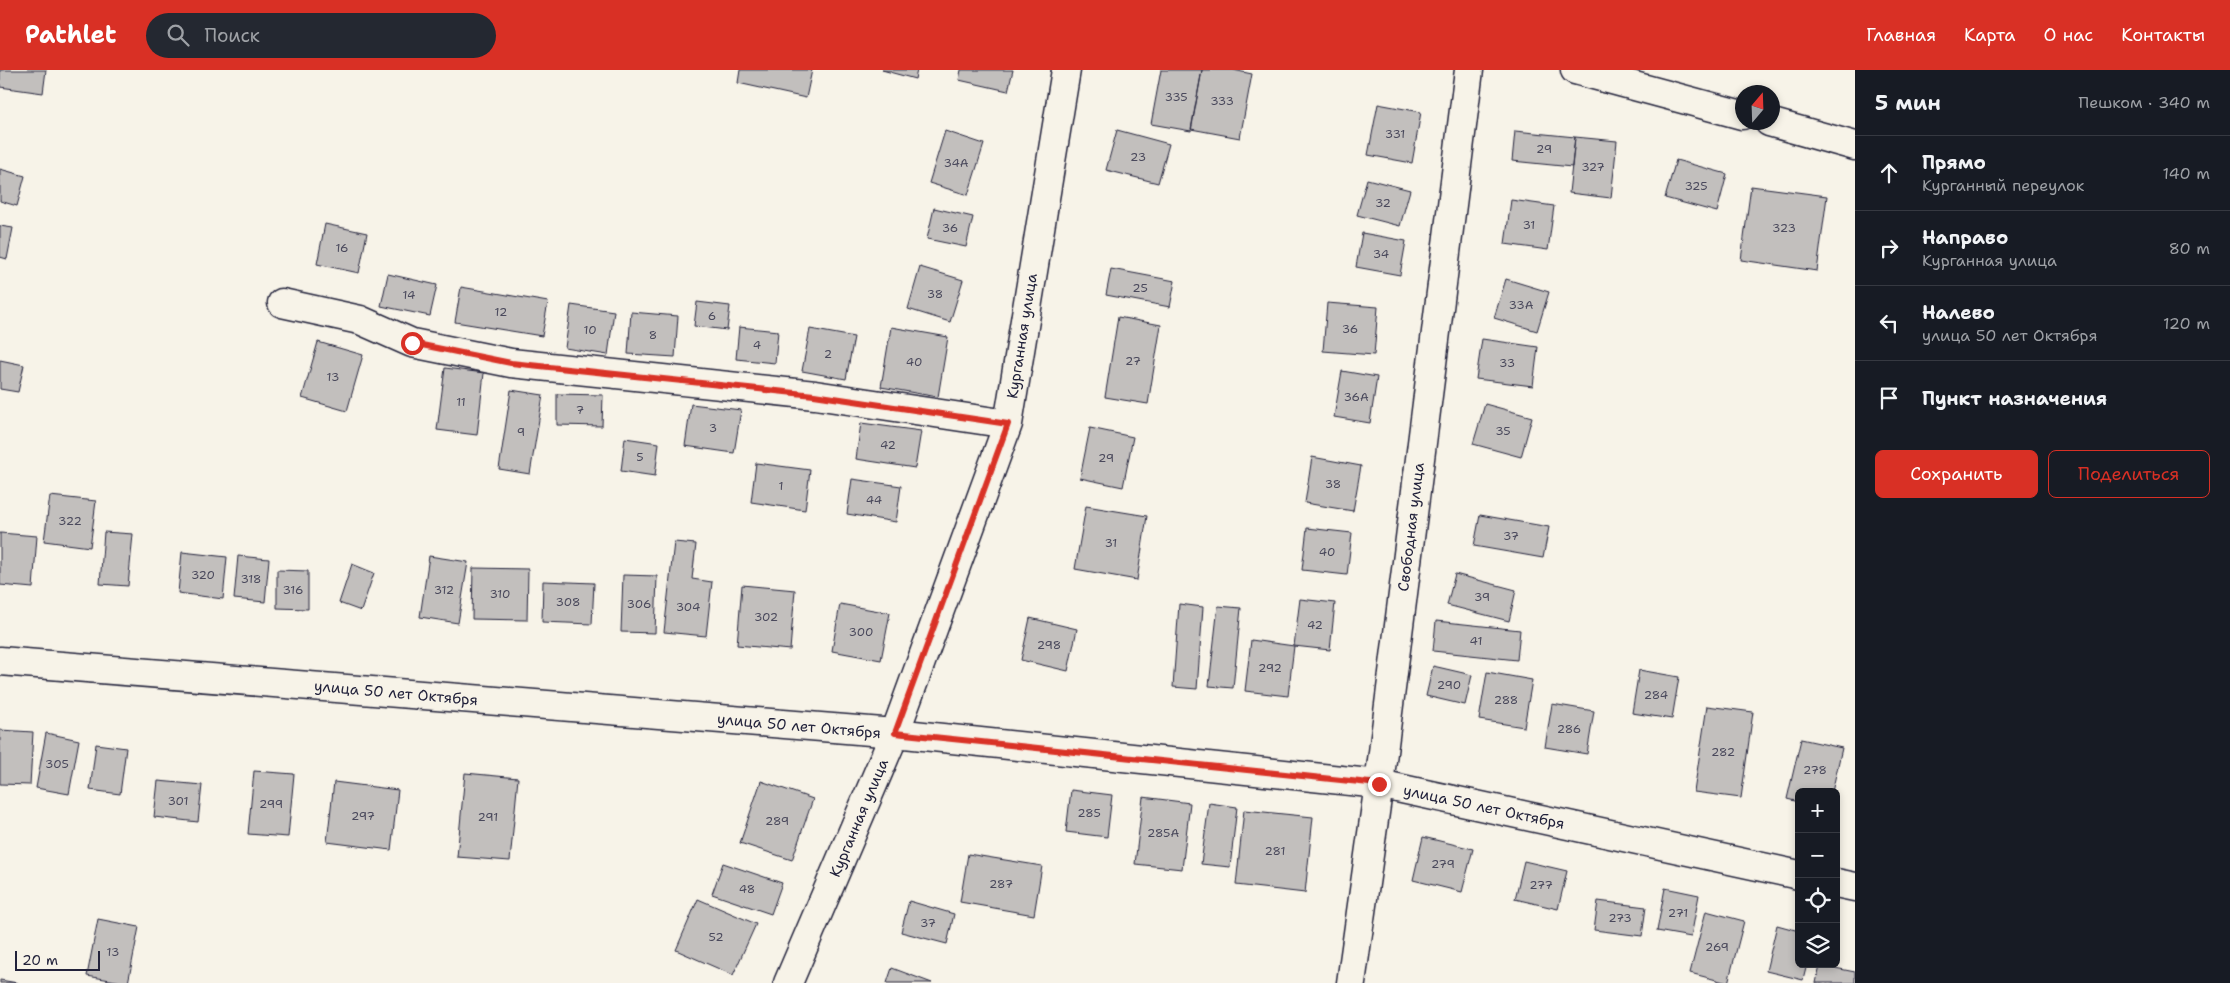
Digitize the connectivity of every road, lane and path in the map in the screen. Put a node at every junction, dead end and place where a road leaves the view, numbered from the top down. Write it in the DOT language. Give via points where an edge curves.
graph roads {
  1 [pos="1066,70"];
  2 [pos="1469,70"];
  3 [pos="1574,70"];
  4 [pos="1735,113"];
  5 [pos="1780,125"];
  6 [pos="1855,146"];
  7 [pos="282,303"];
  8 [pos="1008,424"];
  9 [pos="0,661"];
  10 [pos="895,733"];
  11 [pos="1379,784"];
  12 [pos="1795,874"];
  13 [pos="1840,884"];
  14 [pos="1855,887"];
  15 [pos="788,983"];
  16 [pos="1352,983"];
  1 -- 8 [label="street, Курганная улица"];
  2 -- 11 [label="street, Свободная улица"];
  3 -- 4 [label="street"];
  5 -- 6 [label="street"];
  7 -- 8 [label="street" via="360,320 412,343 511,363 814,395"];
  8 -- 10 [label="street, Курганная улица"];
  9 -- 10 [label="street, улица 50 лет Октября"];
  10 -- 11 [label="street, улица 50 лет Октября"];
  10 -- 15 [label="street, Курганная улица"];
  11 -- 12 [label="street, улица 50 лет Октября"];
  11 -- 16 [label="street, Свободная улица"];
  13 -- 14 [label="street"];
}
